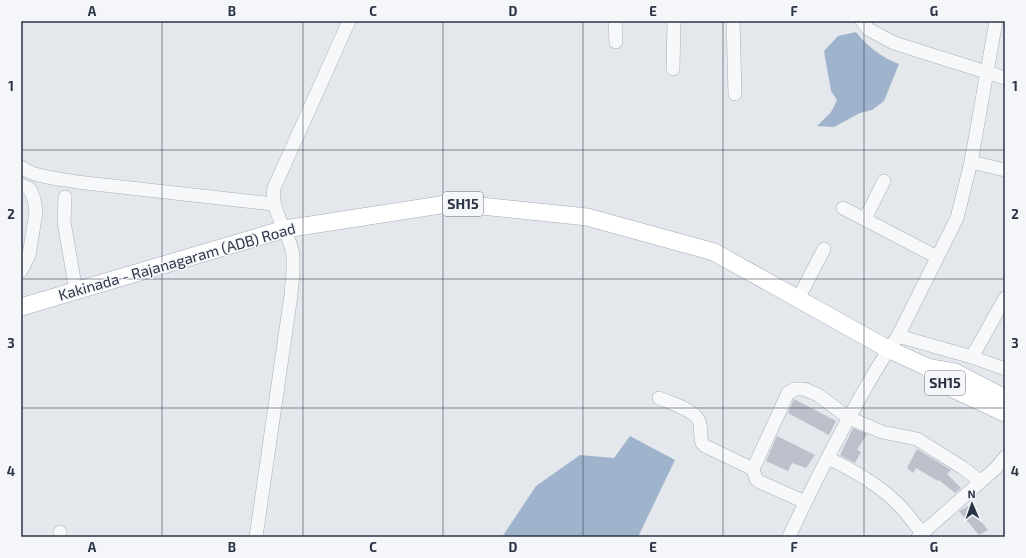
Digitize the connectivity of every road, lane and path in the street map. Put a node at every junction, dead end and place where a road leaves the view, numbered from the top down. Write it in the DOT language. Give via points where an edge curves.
graph roads {
  1 [pos="348,21"];
  2 [pos="615,21"];
  3 [pos="674,21"];
  4 [pos="733,21"];
  5 [pos="862,21"];
  6 [pos="996,21"];
  7 [pos="616,42"];
  8 [pos="673,69"];
  9 [pos="986,73"];
  10 [pos="1005,78"];
  11 [pos="735,94"];
  12 [pos="971,162"];
  13 [pos="21,167"];
  14 [pos="1005,170"];
  15 [pos="884,180"];
  16 [pos="21,185"];
  17 [pos="65,198"];
  18 [pos="273,204"];
  19 [pos="843,208"];
  20 [pos="864,219"];
  21 [pos="285,230"];
  22 [pos="824,249"];
  23 [pos="937,257"];
  24 [pos="21,271"];
  25 [pos="76,291"];
  26 [pos="1005,298"];
  27 [pos="798,299"];
  28 [pos="21,307"];
  29 [pos="893,342"];
  30 [pos="972,357"];
  31 [pos="925,366"];
  32 [pos="1005,369"];
  33 [pos="659,398"];
  34 [pos="1005,398"];
  35 [pos="1005,413"];
  36 [pos="849,418"];
  37 [pos="1005,457"];
  38 [pos="828,458"];
  39 [pos="753,469"];
  40 [pos="1000,471"];
  41 [pos="980,481"];
  42 [pos="805,502"];
  43 [pos="922,536"];
  44 [pos="256,537"];
  45 [pos="789,537"];
  1 -- 18 [label="street" via="274,188"];
  2 -- 7 [label="street"];
  3 -- 8 [label="street"];
  4 -- 11 [label="street"];
  5 -- 9 [label="street" via="868,29 894,43"];
  6 -- 9 [label="street"];
  9 -- 10 [label="street"];
  9 -- 12 [label="street"];
  12 -- 14 [label="street"];
  12 -- 23 [label="street" via="957,218"];
  13 -- 18 [label="street" via="27,171 77,182"];
  15 -- 20 [label="street"];
  16 -- 24 [label="street" via="30,189 36,212 29,255"];
  17 -- 25 [label="street" via="64,222"];
  18 -- 21 [label="street"];
  19 -- 20 [label="street"];
  20 -- 23 [label="street"];
  21 -- 25 [label="main road, Kakinada - Rajanagaram (ADB) Road / SH15"];
  21 -- 27 [label="main road, Kakinada - Rajanagaram (ADB) Road / SH15" via="453,203 587,217 714,252"];
  21 -- 44 [label="street" via="292,252 291,295"];
  22 -- 27 [label="street"];
  23 -- 29 [label="street"];
  25 -- 28 [label="main road, Kakinada - Rajanagaram (ADB) Road / SH15"];
  26 -- 30 [label="street"];
  27 -- 29 [label="main road, Kakinada - Rajanagaram (ADB) Road / SH15"];
  29 -- 30 [label="street"];
  29 -- 31 [label="main road, Kakinada - Rajanagaram (ADB) Road / SH15"];
  29 -- 36 [label="street"];
  30 -- 32 [label="street"];
  31 -- 34 [label="main road, SH15" via="955,372"];
  31 -- 35 [label="main road, Kakinada - Rajanagaram (ADB) Road / SH15" via="951,388"];
  33 -- 39 [label="street" via="698,416 702,443 705,446"];
  36 -- 38 [label="street"];
  36 -- 39 [label="street" via="818,395 795,389 788,393"];
  36 -- 41 [label="street" via="882,432 917,439"];
  37 -- 40 [label="street"];
  38 -- 42 [label="street"];
  38 -- 43 [label="street" via="875,485 898,504"];
  39 -- 42 [label="street" via="756,479 760,482"];
  40 -- 41 [label="street"];
  41 -- 43 [label="street"];
  42 -- 45 [label="street"];
}
